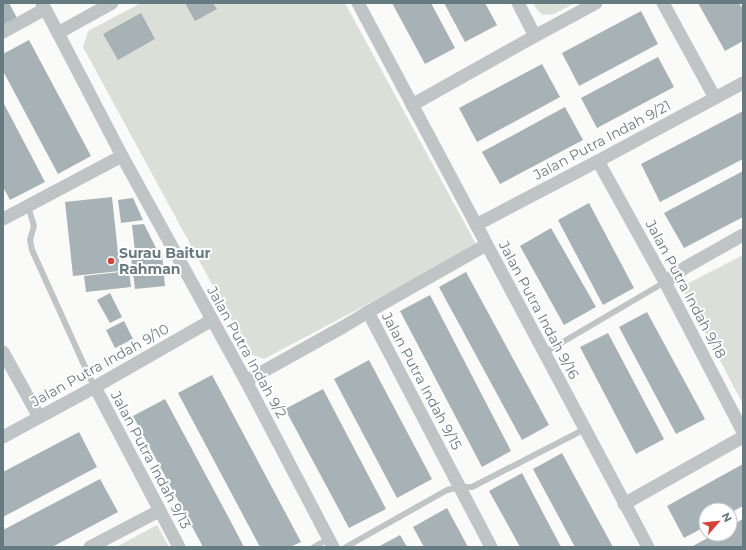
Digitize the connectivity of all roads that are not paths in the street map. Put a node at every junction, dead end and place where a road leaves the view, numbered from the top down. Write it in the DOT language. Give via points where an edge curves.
graph roads {
  1 [pos="112,3"];
  2 [pos="358,3"];
  3 [pos="518,3"];
  4 [pos="596,3"];
  5 [pos="663,3"];
  6 [pos="44,6"];
  7 [pos="3,32"];
  8 [pos="58,33"];
  9 [pos="535,36"];
  10 [pos="743,83"];
  11 [pos="715,98"];
  12 [pos="412,105"];
  13 [pos="122,156"];
  14 [pos="598,161"];
  15 [pos="28,205"];
  16 [pos="4,217"];
  17 [pos="476,225"];
  18 [pos="743,235"];
  19 [pos="486,245"];
  20 [pos="665,282"];
  21 [pos="368,312"];
  22 [pos="212,320"];
  23 [pos="3,352"];
  24 [pos="544,353"];
  25 [pos="246,381"];
  26 [pos="95,387"];
  27 [pos="39,417"];
  28 [pos="585,429"];
  29 [pos="743,432"];
  30 [pos="3,437"];
  31 [pos="743,437"];
  32 [pos="460,487"];
  33 [pos="624,504"];
  34 [pos="159,511"];
  35 [pos="330,543"];
  36 [pos="90,547"];
  37 [pos="179,547"];
  38 [pos="314,547"];
  39 [pos="346,547"];
  40 [pos="491,547"];
  41 [pos="648,547"];
  1 -- 8 [label="street"];
  2 -- 12 [label="street, Jalan Putra Indah 9/16"];
  3 -- 9 [label="street"];
  4 -- 9 [label="street"];
  5 -- 11 [label="street"];
  6 -- 7 [label="street"];
  6 -- 8 [label="street, Jalan Putra Indah 9/2"];
  8 -- 13 [label="street, Jalan Putra Indah 9/2"];
  9 -- 12 [label="street"];
  10 -- 11 [label="street, Jalan Putra Indah 9/21"];
  11 -- 14 [label="street, Jalan Putra Indah 9/21"];
  12 -- 17 [label="street, Jalan Putra Indah 9/16"];
  13 -- 15 [label="street"];
  13 -- 22 [label="street, Jalan Putra Indah 9/2"];
  14 -- 17 [label="street, Jalan Putra Indah 9/21"];
  14 -- 20 [label="street, Jalan Putra Indah 9/18"];
  15 -- 16 [label="street"];
  15 -- 26 [label="lane" via="34,226 30,240 32,250"];
  17 -- 19 [label="street, Jalan Putra Indah 9/16"];
  18 -- 20 [label="street" via="686,267"];
  19 -- 21 [label="street"];
  19 -- 24 [label="street, Jalan Putra Indah 9/16"];
  20 -- 24 [label="lane"];
  20 -- 29 [label="street, Jalan Putra Indah 9/18"];
  21 -- 25 [label="street, Jalan Putra Indah 9/15"];
  21 -- 32 [label="street, Jalan Putra Indah 9/15"];
  22 -- 25 [label="street, Jalan Putra Indah 9/2"];
  22 -- 26 [label="street, Jalan Putra Indah 9/10"];
  23 -- 27 [label="street"];
  24 -- 28 [label="street, Jalan Putra Indah 9/16"];
  25 -- 35 [label="street, Jalan Putra Indah 9/2"];
  26 -- 27 [label="street, Jalan Putra Indah 9/10"];
  26 -- 34 [label="street, Jalan Putra Indah 9/13"];
  27 -- 30 [label="street, Jalan Putra Indah 9/10"];
  28 -- 32 [label="lane" via="472,487"];
  28 -- 33 [label="street, Jalan Putra Indah 9/16"];
  31 -- 33 [label="street"];
  32 -- 39 [label="lane" via="448,490"];
  32 -- 40 [label="street, Jalan Putra Indah 9/15"];
  33 -- 41 [label="street, Jalan Putra Indah 9/16"];
  34 -- 36 [label="street"];
  34 -- 37 [label="street, Jalan Putra Indah 9/13"];
  35 -- 38 [label="lane"];
}
